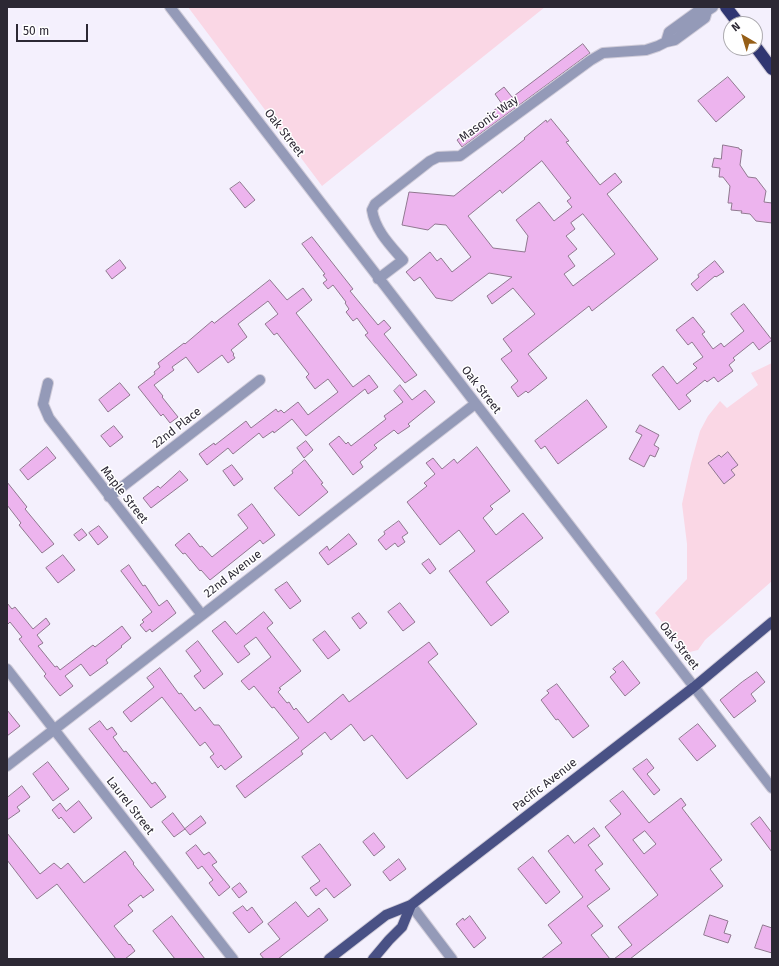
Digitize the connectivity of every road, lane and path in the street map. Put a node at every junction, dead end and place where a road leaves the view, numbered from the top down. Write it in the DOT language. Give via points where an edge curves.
graph roads {
  1 [pos="170,7"];
  2 [pos="726,7"];
  3 [pos="710,9"];
  4 [pos="733,16"];
  5 [pos="762,56"];
  6 [pos="772,69"];
  7 [pos="378,279"];
  8 [pos="260,380"];
  9 [pos="48,383"];
  10 [pos="475,404"];
  11 [pos="109,497"];
  12 [pos="202,615"];
  13 [pos="772,622"];
  14 [pos="7,669"];
  15 [pos="694,687"];
  16 [pos="54,729"];
  17 [pos="7,766"];
  18 [pos="772,788"];
  19 [pos="411,905"];
  20 [pos="233,959"];
  21 [pos="328,959"];
  22 [pos="373,959"];
  23 [pos="452,959"];
  1 -- 7 [label="street, Oak Street"];
  2 -- 4 [label="highway"];
  3 -- 7 [label="street, Masonic Way" via="704,18 675,40 646,50 603,53 460,156 438,157 430,161 375,204 372,210 375,224 403,260"];
  5 -- 6 [label="highway"];
  7 -- 10 [label="street, Oak Street"];
  8 -- 11 [label="street, 22nd Place"];
  9 -- 11 [label="street, Maple Street" via="43,404 49,418"];
  10 -- 12 [label="street, 22nd Avenue"];
  10 -- 15 [label="street, Oak Street"];
  11 -- 12 [label="street, Maple Street"];
  12 -- 16 [label="street, 22nd Avenue"];
  13 -- 15 [label="main road, Pacific Avenue"];
  14 -- 16 [label="street, Laurel Street"];
  15 -- 18 [label="street, Oak Street"];
  15 -- 19 [label="main road, Pacific Avenue"];
  16 -- 17 [label="street, 22nd Avenue"];
  16 -- 20 [label="street, Laurel Street"];
  19 -- 21 [label="main road, Pacific Avenue" via="386,915"];
  19 -- 22 [label="main road" via="402,927"];
  19 -- 23 [label="street"];
}
